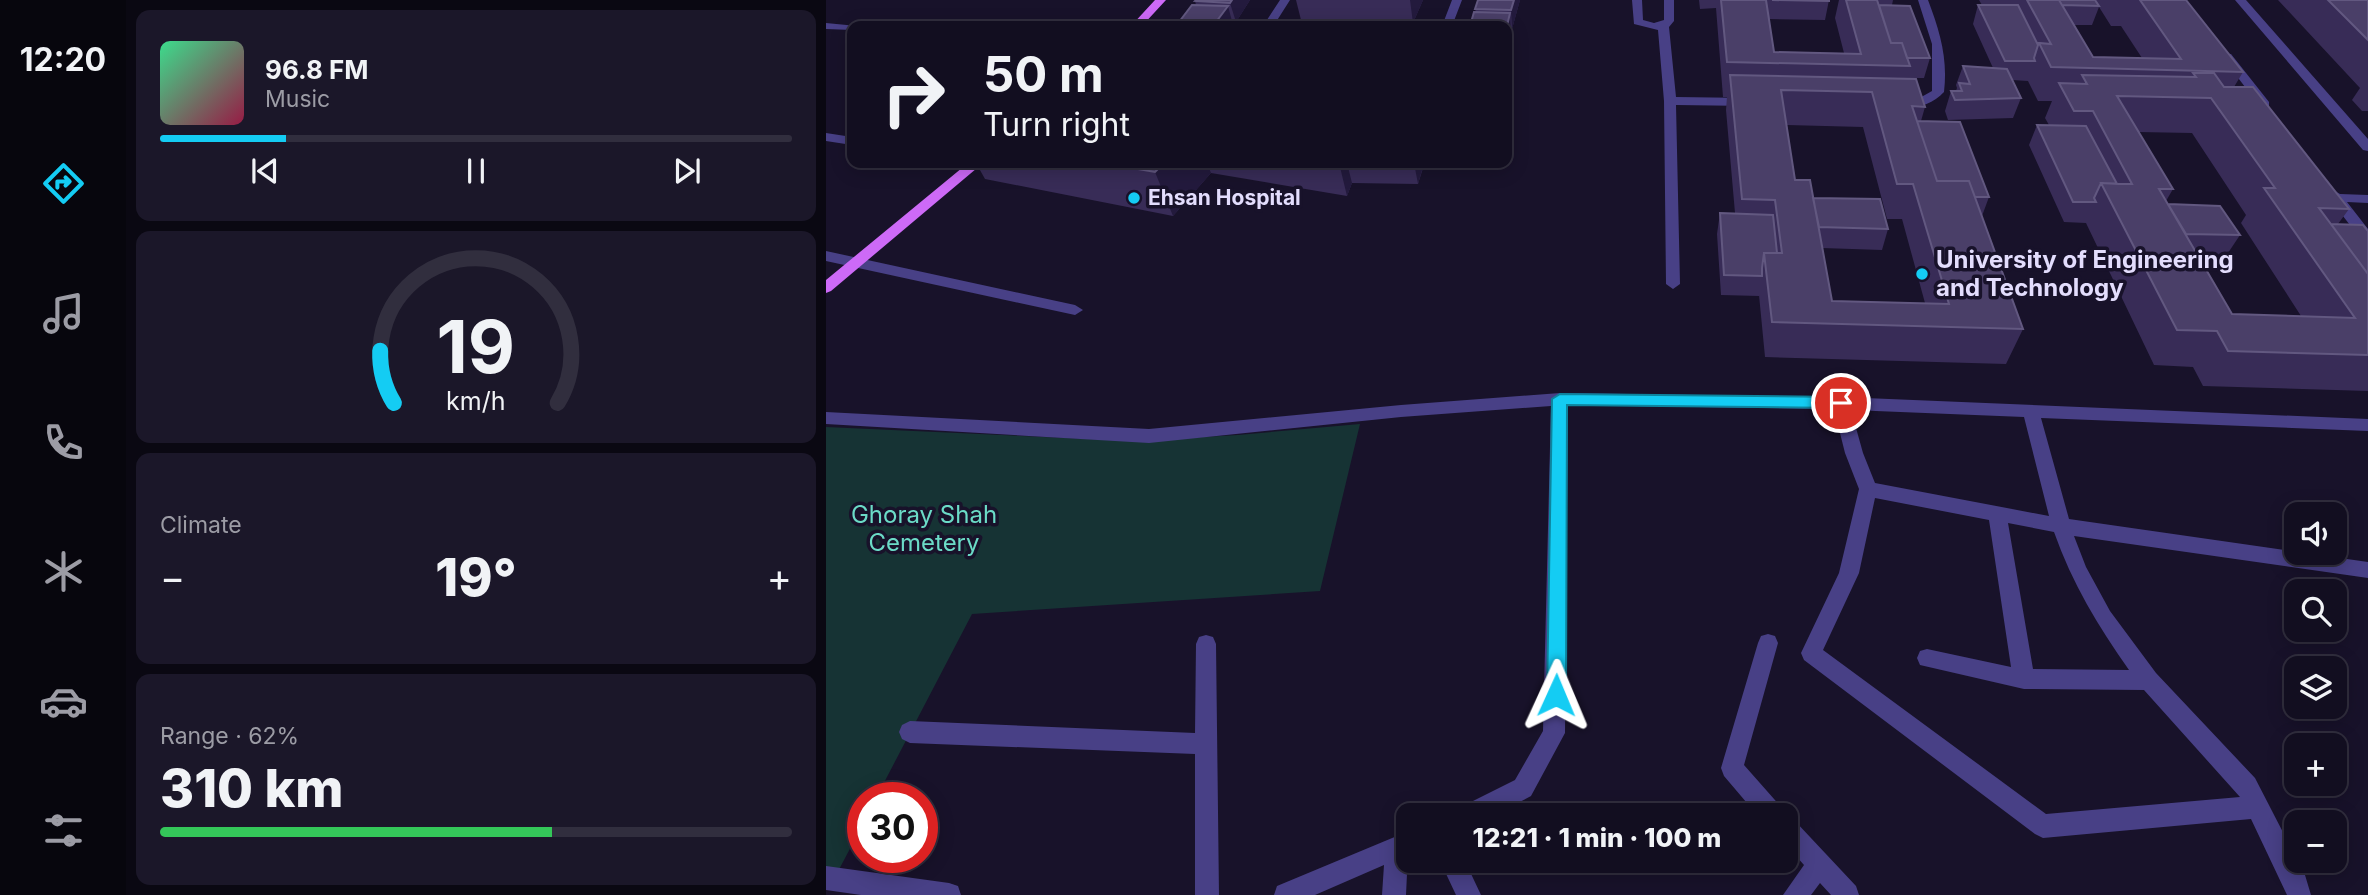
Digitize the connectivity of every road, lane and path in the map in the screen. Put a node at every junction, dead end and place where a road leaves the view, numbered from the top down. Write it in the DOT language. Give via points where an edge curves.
graph roads {
  1 [pos="1161,0"];
  2 [pos="1285,0"];
  3 [pos="1457,0"];
  4 [pos="1637,0"];
  5 [pos="1669,0"];
  6 [pos="1923,0"];
  7 [pos="2240,0"];
  8 [pos="1141,21"];
  9 [pos="1271,21"];
  10 [pos="1449,21"];
  11 [pos="826,26"];
  12 [pos="1663,26"];
  13 [pos="847,27"];
  14 [pos="2218,44"];
  15 [pos="1670,102"];
  16 [pos="1765,103"];
  17 [pos="1887,104"];
  18 [pos="2277,121"];
  19 [pos="826,137"];
  20 [pos="847,140"];
  21 [pos="2368,147"];
  22 [pos="970,168"];
  23 [pos="2368,199"];
  24 [pos="2368,239"];
  25 [pos="826,256"];
  26 [pos="857,262"];
  27 [pos="1673,284"];
  28 [pos="826,288"];
  29 [pos="1075,310"];
  30 [pos="1560,399"];
  31 [pos="1841,403"];
  32 [pos="2031,411"];
  33 [pos="826,418"];
  34 [pos="2368,425"];
  35 [pos="1868,489"];
  36 [pos="1997,514"];
  37 [pos="2061,526"];
  38 [pos="2368,570"];
  39 [pos="1768,643"];
  40 [pos="1206,644"];
  41 [pos="1927,658"];
  42 [pos="2024,679"];
  43 [pos="2149,680"];
  44 [pos="910,732"];
  45 [pos="1206,744"];
  46 [pos="1493,803"];
  47 [pos="1763,803"];
  48 [pos="2257,807"];
  49 [pos="1798,841"];
  50 [pos="1396,848"];
  51 [pos="1819,865"];
  52 [pos="1398,873"];
  53 [pos="1458,873"];
  54 [pos="826,878"];
  55 [pos="949,895"];
  56 [pos="1207,895"];
  57 [pos="1286,895"];
  58 [pos="1394,895"];
  59 [pos="1469,895"];
  60 [pos="1795,895"];
  61 [pos="1847,895"];
  62 [pos="2299,895"];
  1 -- 8 [label="main road"];
  2 -- 9 [label="street"];
  3 -- 10 [label="street"];
  4 -- 12 [label="street" via="1638,22"];
  5 -- 12 [label="street" via="1669,21"];
  6 -- 17 [label="street" via="1939,42 1938,92 1914,105"];
  7 -- 21 [label="street"];
  11 -- 13 [label="street"];
  12 -- 15 [label="street"];
  14 -- 18 [label="street"];
  15 -- 16 [label="street"];
  15 -- 27 [label="street"];
  19 -- 20 [label="street"];
  22 -- 26 [label="main road"];
  23 -- 24 [label="street" via="2332,193"];
  25 -- 26 [label="street"];
  26 -- 28 [label="main road"];
  26 -- 29 [label="street"];
  30 -- 31 [label="street"];
  30 -- 33 [label="street" via="1149,436"];
  30 -- 46 [label="street" via="1554,733 1523,788"];
  31 -- 32 [label="street"];
  31 -- 35 [label="street"];
  32 -- 34 [label="street"];
  32 -- 37 [label="street"];
  35 -- 36 [label="street"];
  35 -- 48 [label="street" via="1849,573 1811,653 2043,826"];
  36 -- 37 [label="street"];
  36 -- 42 [label="street"];
  37 -- 38 [label="street"];
  37 -- 43 [label="street" via="2103,617"];
  39 -- 47 [label="street" via="1732,768"];
  40 -- 45 [label="street"];
  41 -- 42 [label="street"];
  42 -- 43 [label="street"];
  43 -- 48 [label="street" via="2247,786"];
  44 -- 45 [label="street"];
  45 -- 56 [label="street"];
  48 -- 62 [label="street"];
  49 -- 51 [label="street"];
  50 -- 57 [label="street"];
  51 -- 60 [label="street"];
  51 -- 61 [label="street"];
  52 -- 58 [label="street"];
  53 -- 59 [label="street"];
  54 -- 55 [label="street"];
}
